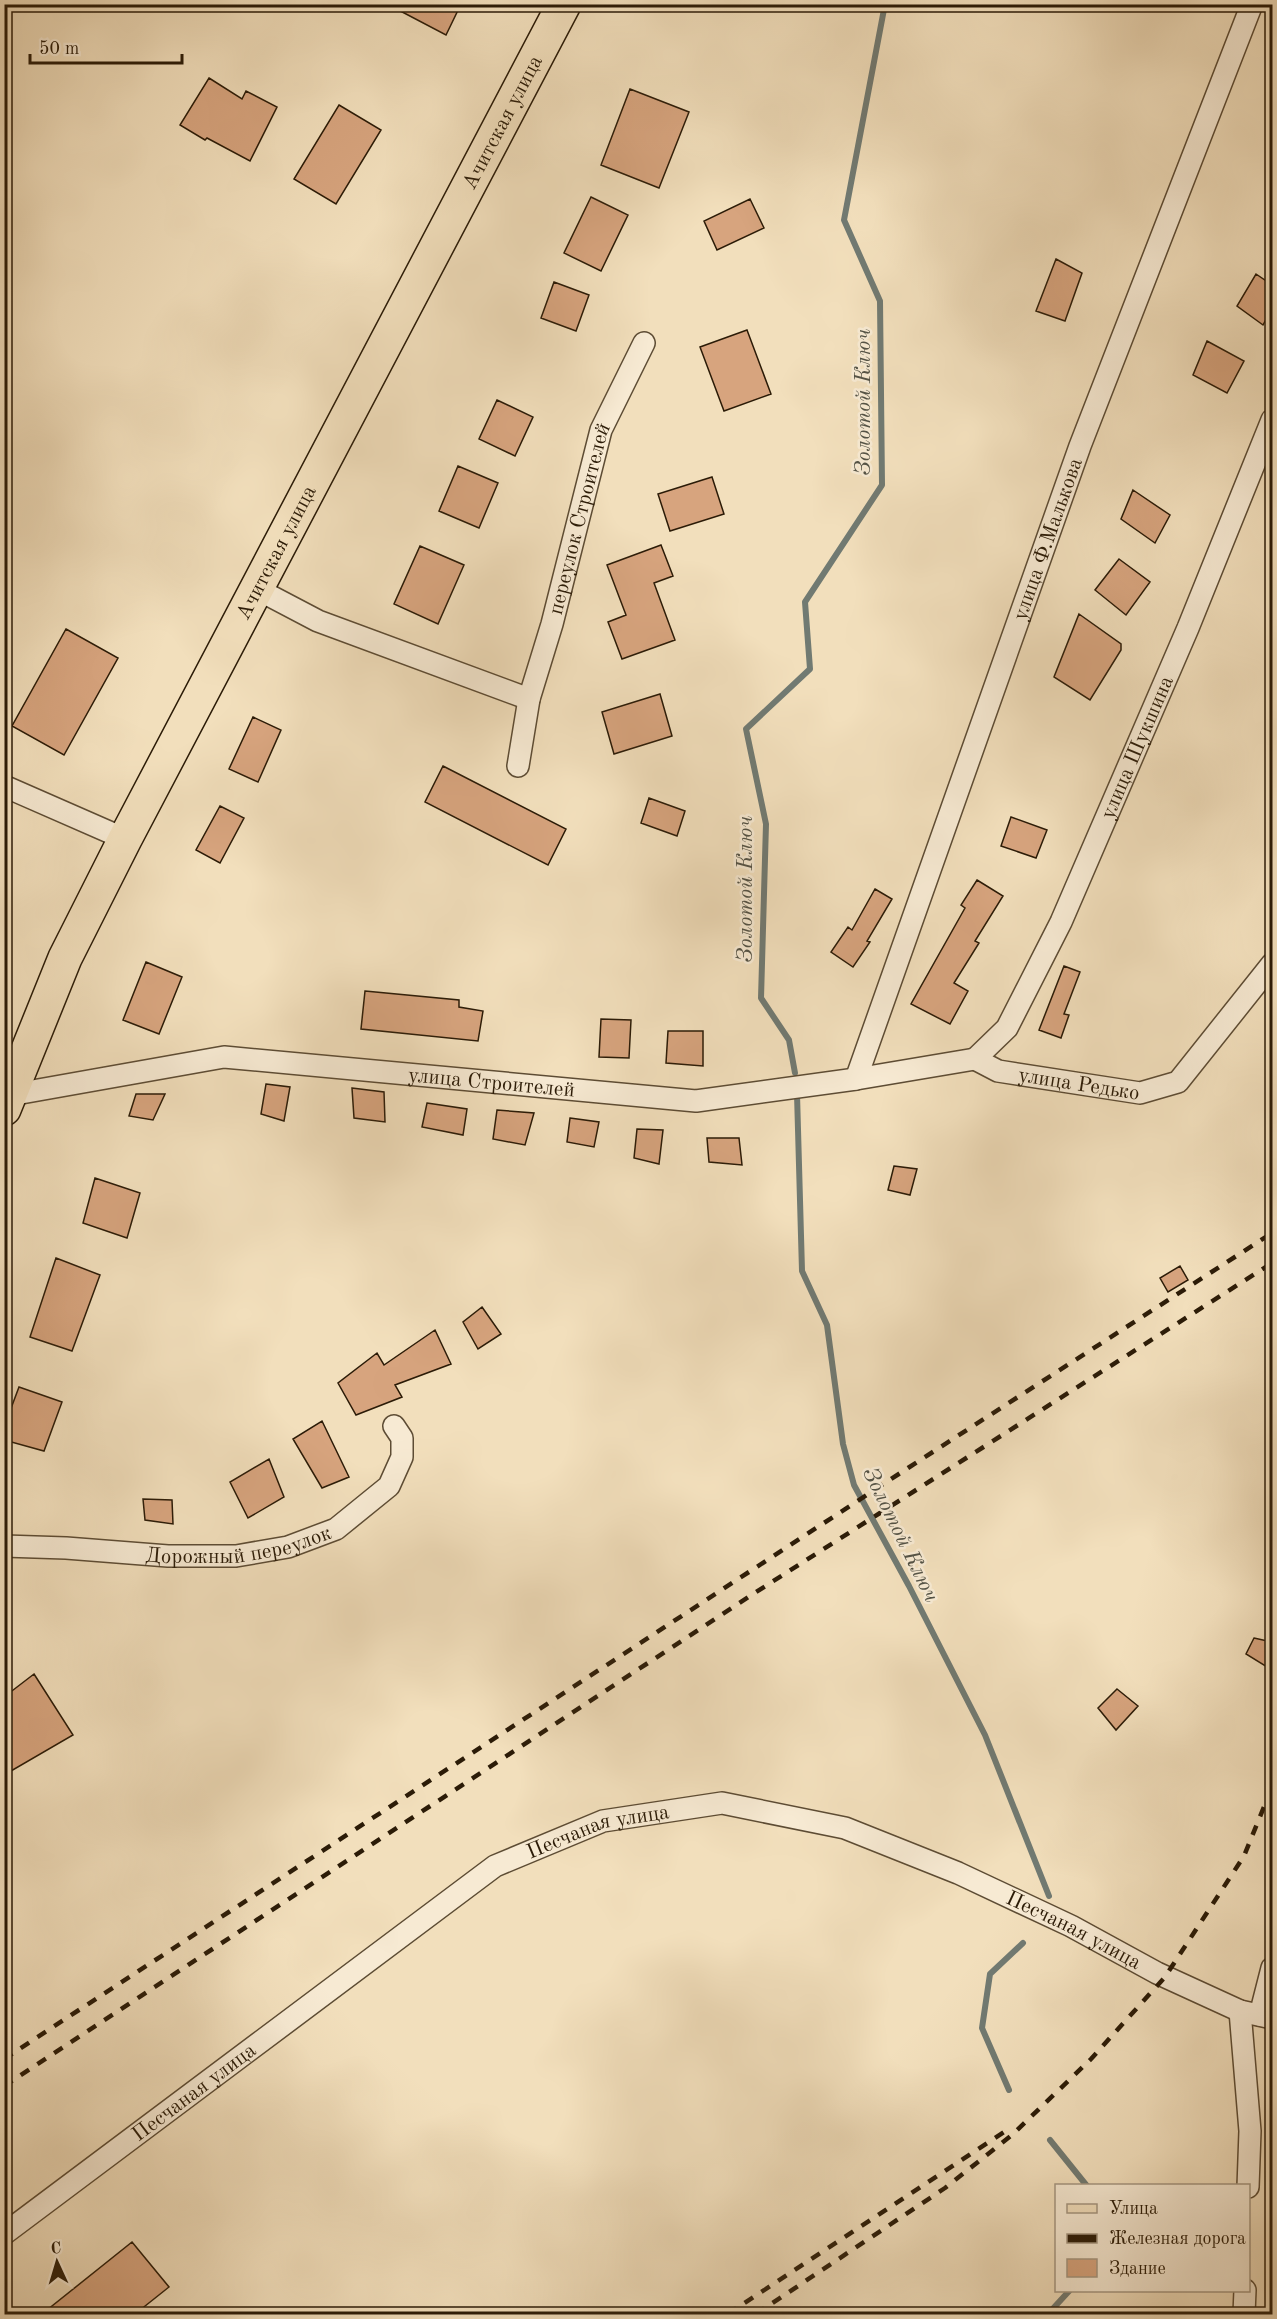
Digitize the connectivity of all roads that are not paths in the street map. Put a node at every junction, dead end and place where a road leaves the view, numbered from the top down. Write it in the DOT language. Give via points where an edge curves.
graph roads {
  1 [pos="564,4"];
  2 [pos="1252,4"];
  3 [pos="644,343"];
  4 [pos="1272,420"];
  5 [pos="257,589"];
  6 [pos="529,699"];
  7 [pos="518,765"];
  8 [pos="4,786"];
  9 [pos="125,839"];
  10 [pos="1272,964"];
  11 [pos="975,1059"];
  12 [pos="856,1079"];
  13 [pos="7,1102"];
  14 [pos="394,1426"];
  15 [pos="4,1546"];
  16 [pos="1272,1968"];
  17 [pos="1257,2015"];
  18 [pos="1248,2184"];
  19 [pos="4,2234"];
  20 [pos="1245,2292"];
  21 [pos="1244,2314"];
  1 -- 5 [label="main road, Ачитская улица"];
  2 -- 12 [label="street, улица Ф.Малькова" via="1080,446"];
  3 -- 6 [label="street, переулок Строителей" via="601,430"];
  4 -- 11 [label="street, улица Шукшина" via="1188,628 1061,922 1007,1028"];
  5 -- 6 [label="street" via="318,621"];
  5 -- 9 [label="main road, Ачитская улица"];
  6 -- 7 [label="street, переулок Строителей"];
  8 -- 9 [label="street"];
  9 -- 13 [label="main road, Ачитская улица" via="65,958"];
  10 -- 11 [label="street, улица Редько" via="1178,1082 1140,1093 998,1071"];
  11 -- 12 [label="street, улица Строителей"];
  12 -- 13 [label="street, улица Строителей" via="696,1101 224,1057"];
  14 -- 15 [label="street, Дорожный переулок" via="402,1438 402,1457 389,1486 336,1529 288,1547 236,1556 168,1556"];
  16 -- 17 [label="street"];
  17 -- 18 [label="street"];
  17 -- 19 [label="street, Песчаная улица" via="1157,1973 1071,1926 958,1873 845,1828 722,1803 603,1821 495,1866"];
  20 -- 21 [label="street"];
}
